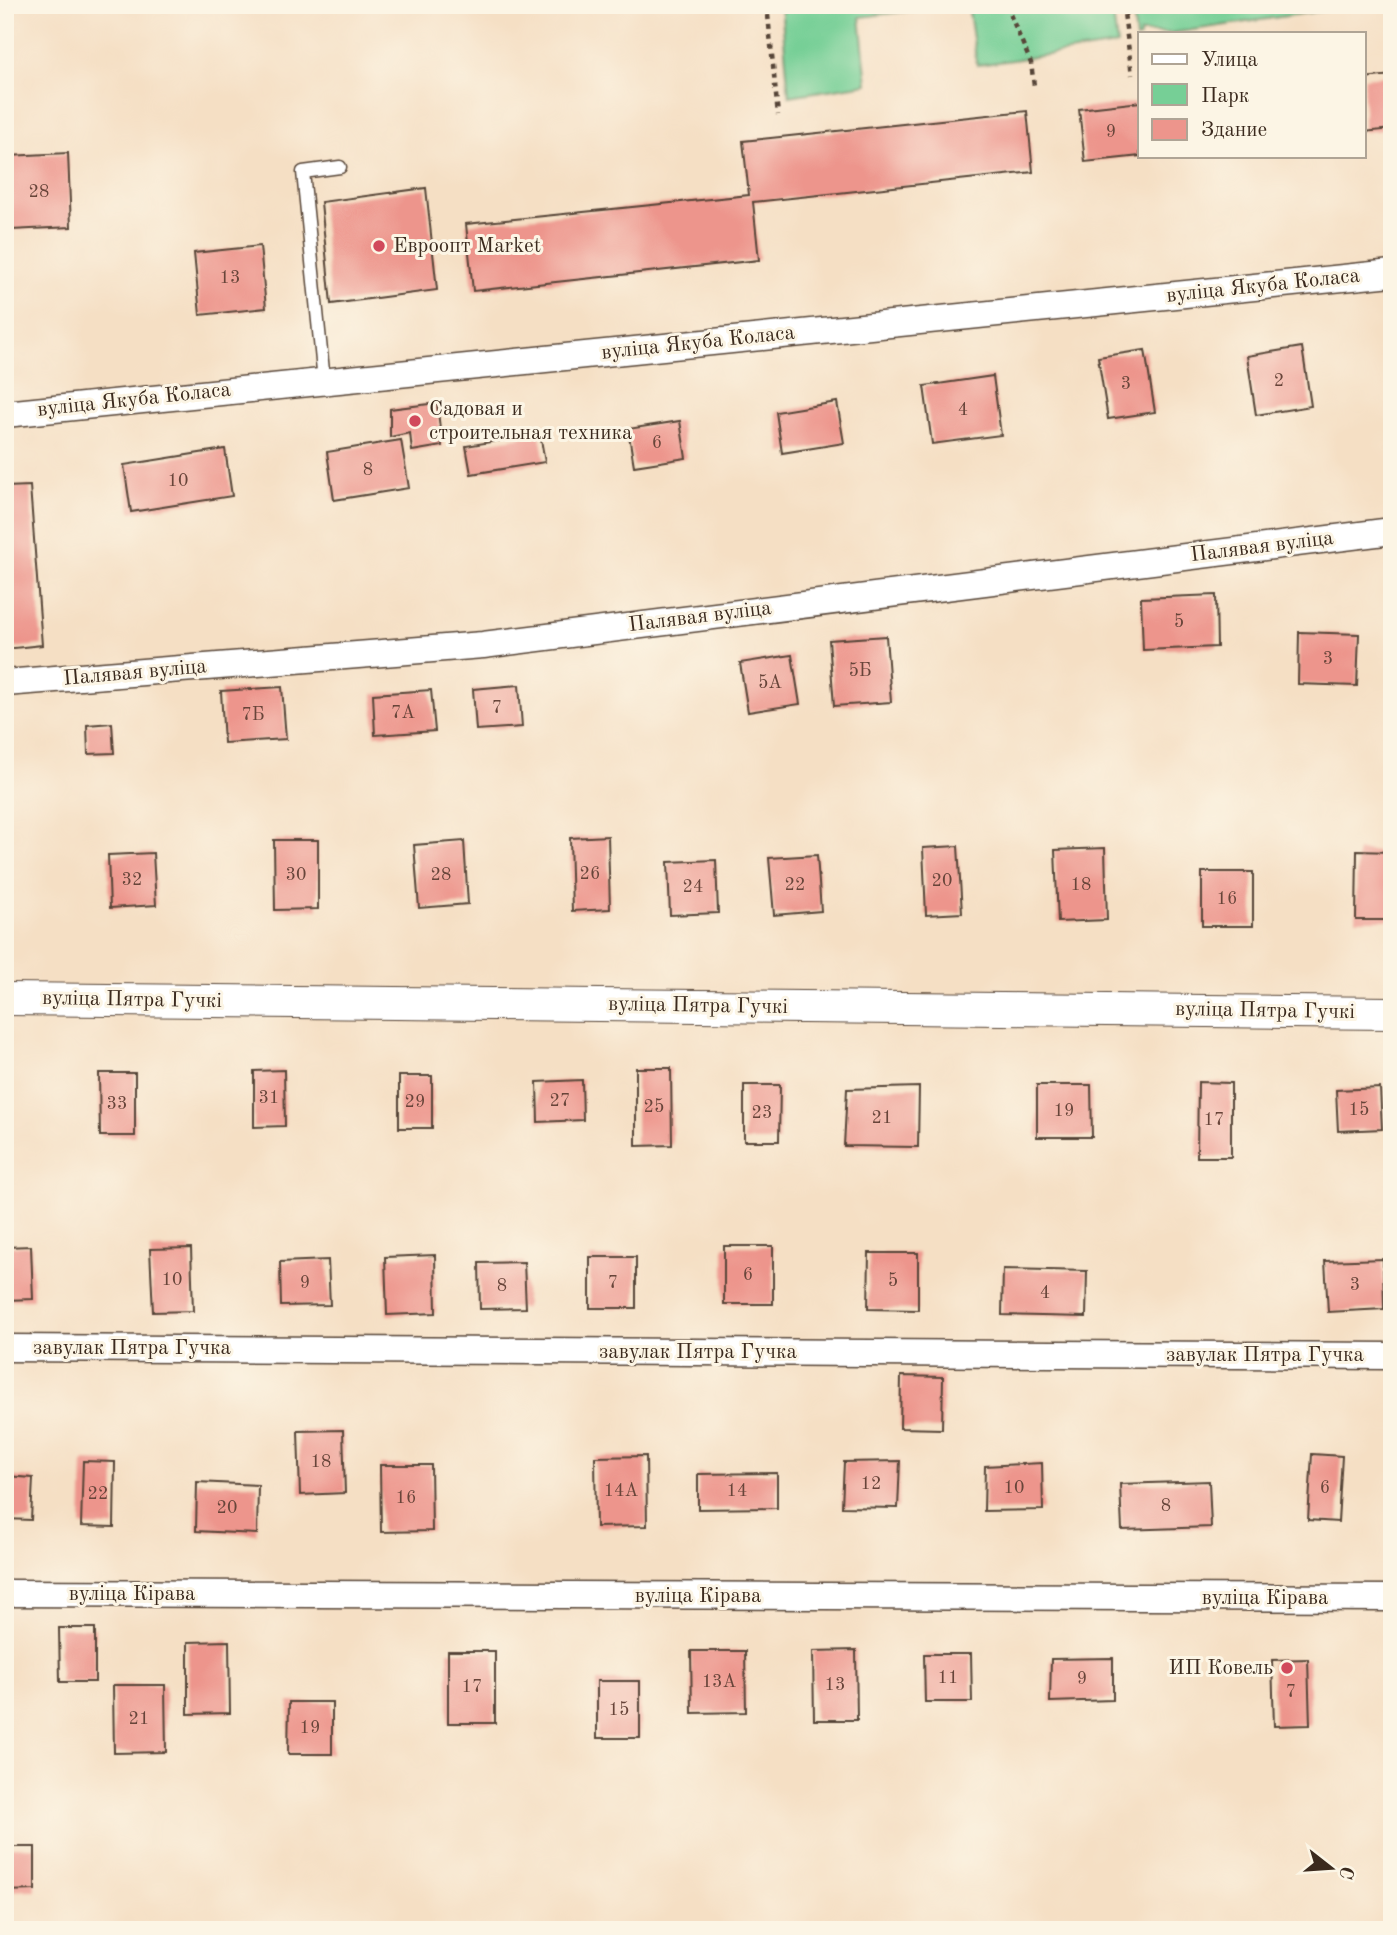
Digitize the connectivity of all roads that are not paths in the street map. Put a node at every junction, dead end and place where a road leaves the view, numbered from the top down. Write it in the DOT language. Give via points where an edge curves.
graph roads {
  1 [pos="340,167"];
  2 [pos="1392,273"];
  3 [pos="324,381"];
  4 [pos="5,414"];
  5 [pos="1392,531"];
  6 [pos="5,683"];
  7 [pos="5,999"];
  8 [pos="1392,1013"];
  9 [pos="5,1348"];
  10 [pos="1392,1356"];
  11 [pos="5,1593"];
  12 [pos="1392,1598"];
  1 -- 3 [label="lane" via="303,172"];
  2 -- 3 [label="street, вуліца Якуба Коласа"];
  3 -- 4 [label="street, вуліца Якуба Коласа"];
  5 -- 6 [label="street, Палявая вуліца" via="483,645"];
  7 -- 8 [label="street, вуліца Пятра Гучкі"];
  9 -- 10 [label="street, завулак Пятра Гучка"];
  11 -- 12 [label="street, вуліца Кірава"];
}
